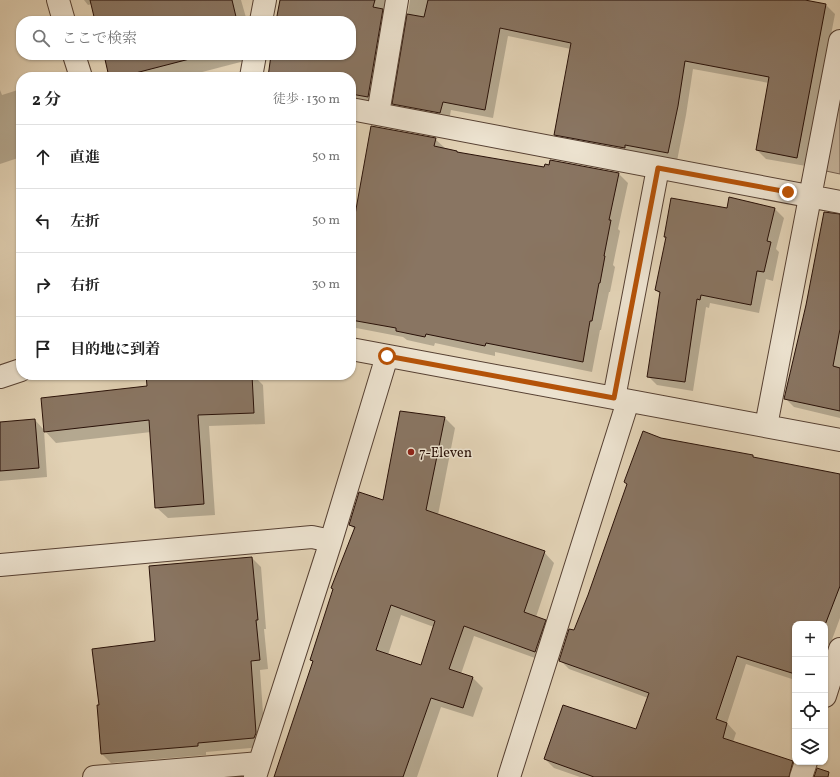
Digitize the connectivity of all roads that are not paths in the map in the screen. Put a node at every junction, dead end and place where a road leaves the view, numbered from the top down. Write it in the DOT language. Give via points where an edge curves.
graph roads {
  1 [pos="58,0"];
  2 [pos="265,0"];
  3 [pos="397,0"];
  4 [pos="63,16"];
  5 [pos="262,16"];
  6 [pos="840,41"];
  7 [pos="76,60"];
  8 [pos="254,60"];
  9 [pos="79,72"];
  10 [pos="252,72"];
  11 [pos="356,110"];
  12 [pos="378,114"];
  13 [pos="658,168"];
  14 [pos="810,197"];
  15 [pos="840,202"];
  16 [pos="356,350"];
  17 [pos="387,356"];
  18 [pos="16,372"];
  19 [pos="0,377"];
  20 [pos="621,400"];
  21 [pos="766,426"];
  22 [pos="840,440"];
  23 [pos="331,541"];
  24 [pos="0,565"];
  25 [pos="840,649"];
  26 [pos="836,672"];
  27 [pos="826,693"];
  28 [pos="805,765"];
  29 [pos="257,770"];
  30 [pos="94,777"];
  31 [pos="510,777"];
  32 [pos="801,777"];
  1 -- 4 [label="street"];
  2 -- 5 [label="street"];
  3 -- 12 [label="street"];
  6 -- 14 [label="street"];
  7 -- 9 [label="street"];
  8 -- 10 [label="street"];
  11 -- 12 [label="street"];
  12 -- 13 [label="street"];
  13 -- 14 [label="street"];
  13 -- 20 [label="street"];
  14 -- 15 [label="street"];
  14 -- 21 [label="street"];
  16 -- 17 [label="street"];
  17 -- 20 [label="street"];
  17 -- 23 [label="street"];
  18 -- 19 [label="street"];
  20 -- 21 [label="street"];
  20 -- 31 [label="street"];
  21 -- 22 [label="street"];
  23 -- 24 [label="street" via="312,537"];
  23 -- 29 [label="street"];
  25 -- 26 [label="street"];
  26 -- 27 [label="street"];
  28 -- 32 [label="street"];
  29 -- 30 [label="street"];
}
